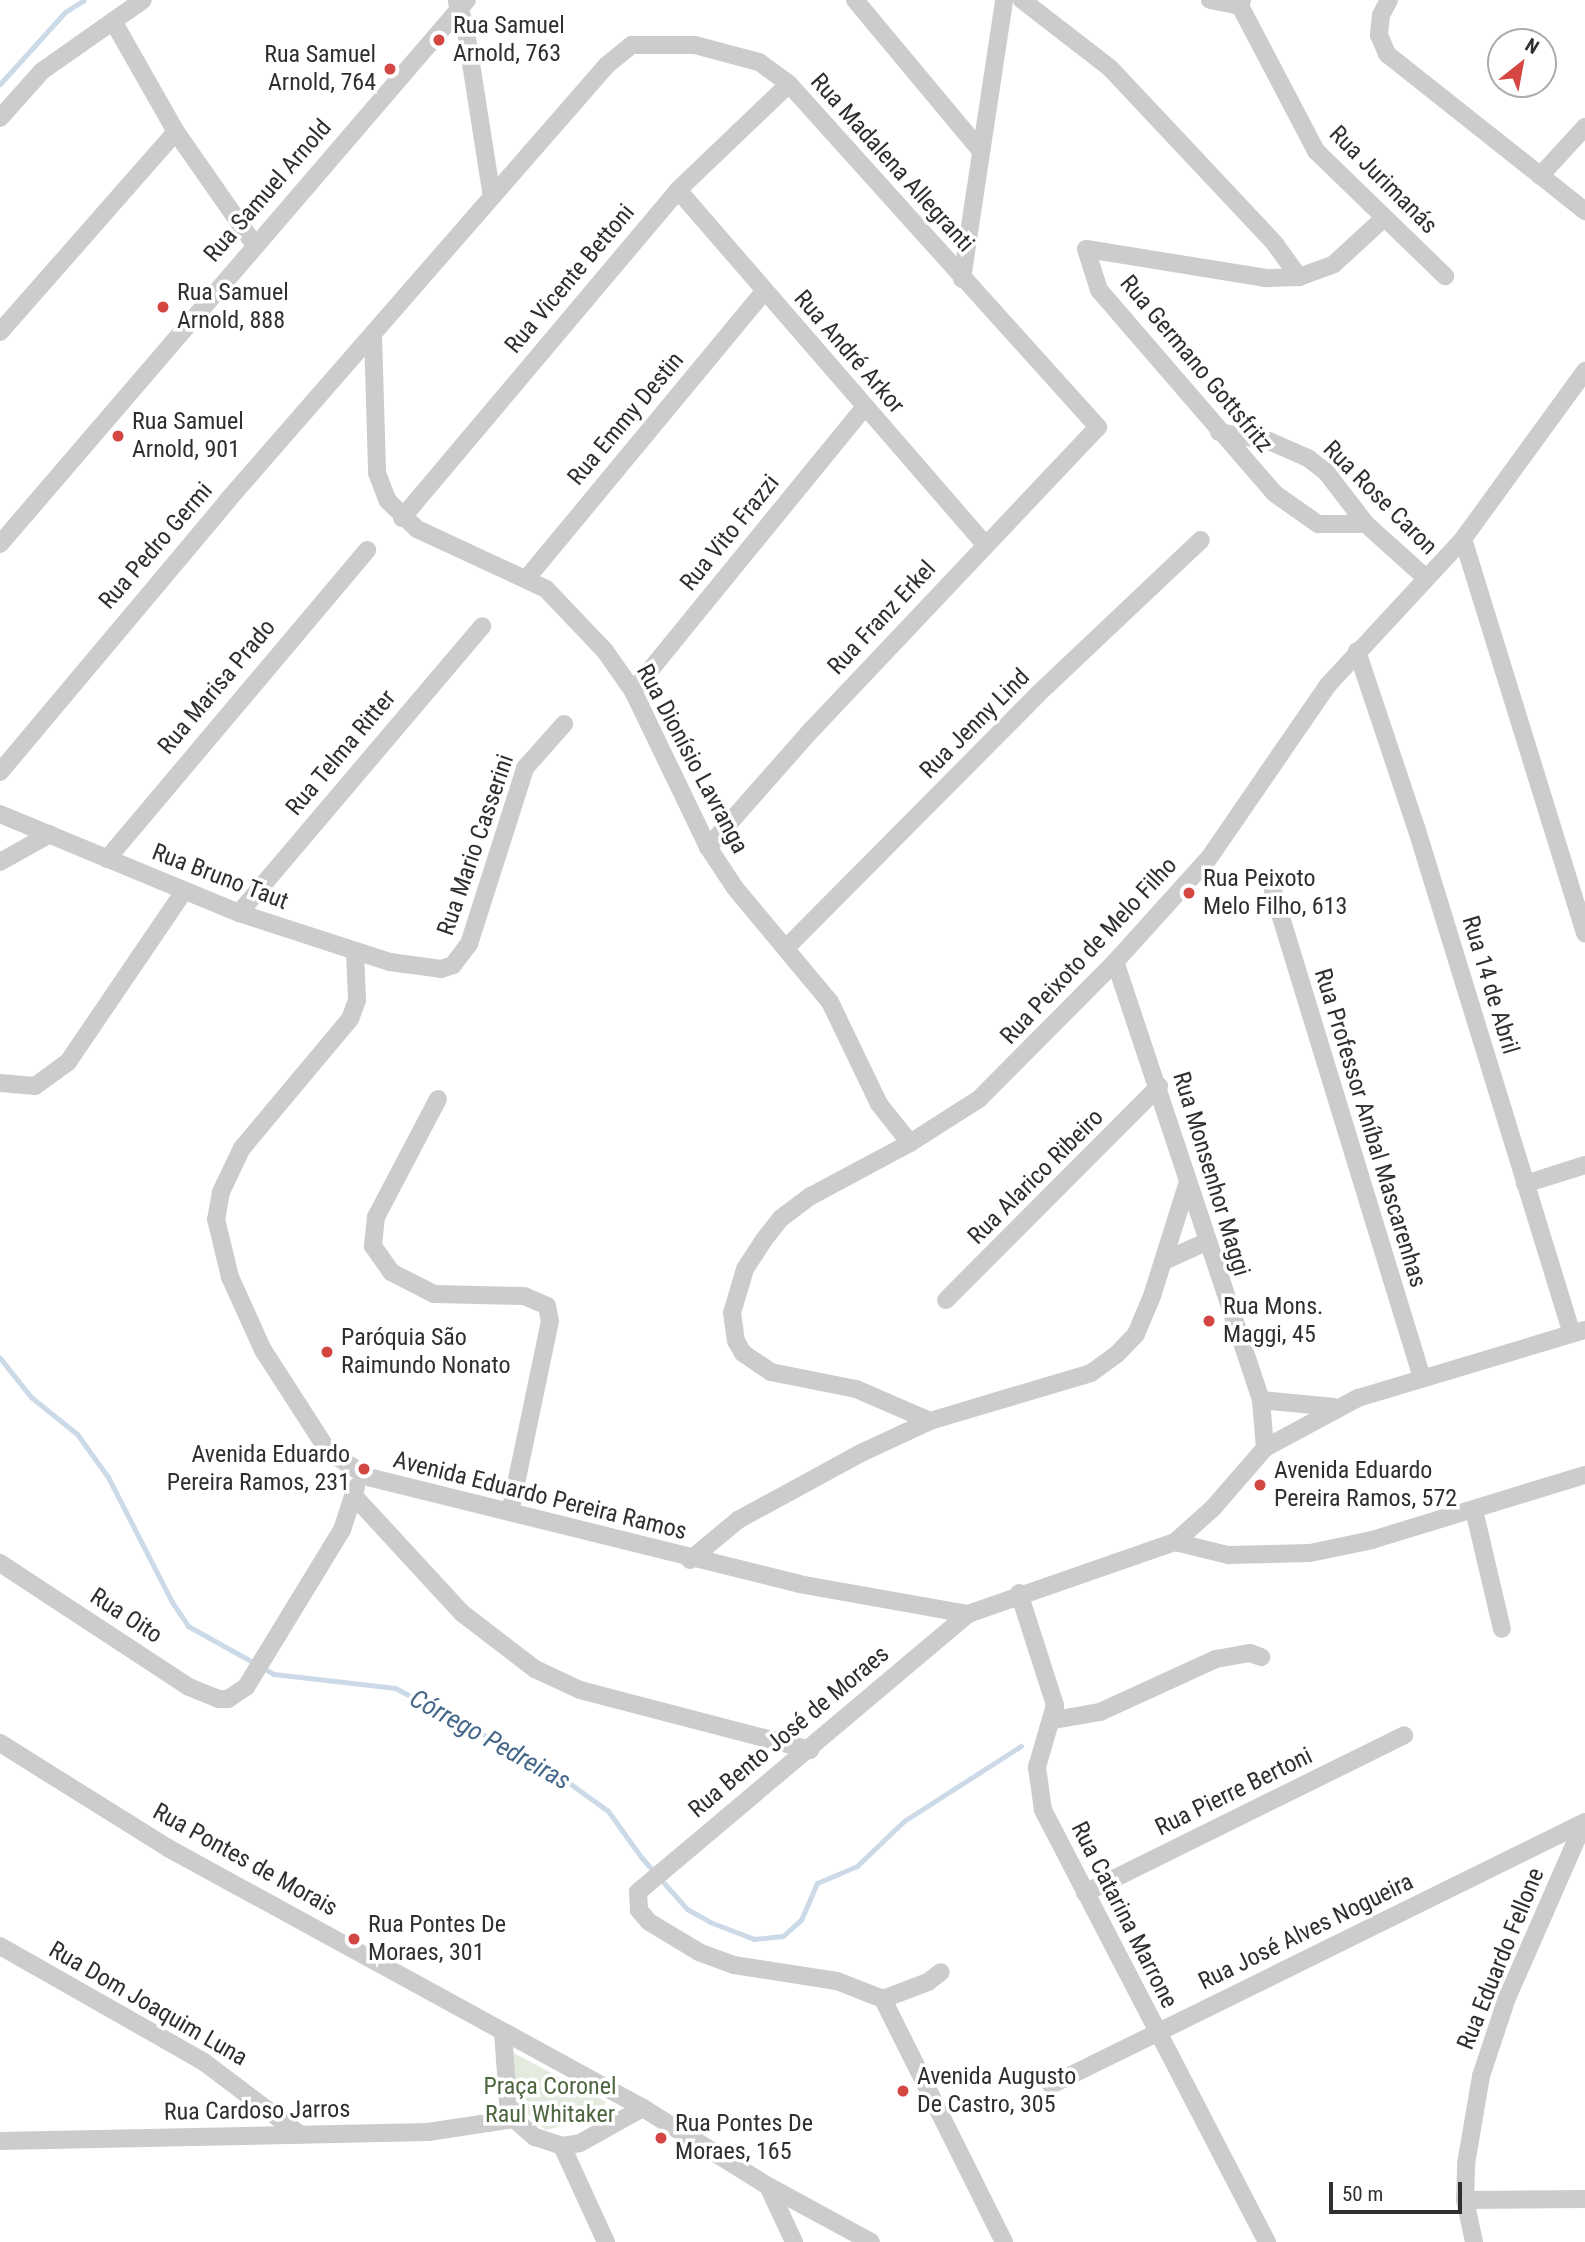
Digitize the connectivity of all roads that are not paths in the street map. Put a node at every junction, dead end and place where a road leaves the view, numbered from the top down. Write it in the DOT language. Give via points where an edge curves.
graph roads {
  1 [pos="143,0"];
  2 [pos="855,0"];
  3 [pos="1004,0"];
  4 [pos="1022,0"];
  5 [pos="1210,0"];
  6 [pos="1389,0"];
  7 [pos="461,2"];
  8 [pos="1241,3"];
  9 [pos="113,21"];
  10 [pos="789,84"];
  11 [pos="0,118"];
  12 [pos="1585,127"];
  13 [pos="176,132"];
  14 [pos="981,151"];
  15 [pos="1540,176"];
  16 [pos="678,190"];
  17 [pos="492,197"];
  18 [pos="1585,211"];
  19 [pos="1384,218"];
  20 [pos="254,244"];
  21 [pos="1299,276"];
  22 [pos="1445,276"];
  23 [pos="962,279"];
  24 [pos="764,292"];
  25 [pos="0,332"];
  26 [pos="373,335"];
  27 [pos="1585,371"];
  28 [pos="865,407"];
  29 [pos="1098,427"];
  30 [pos="1219,432"];
  31 [pos="402,518"];
  32 [pos="1366,524"];
  33 [pos="1463,539"];
  34 [pos="1201,540"];
  35 [pos="0,544"];
  36 [pos="985,545"];
  37 [pos="367,550"];
  38 [pos="527,578"];
  39 [pos="1426,578"];
  40 [pos="482,626"];
  41 [pos="1357,651"];
  42 [pos="633,691"];
  43 [pos="564,724"];
  44 [pos="0,772"];
  45 [pos="0,814"];
  46 [pos="50,834"];
  47 [pos="708,847"];
  48 [pos="107,859"];
  49 [pos="0,862"];
  50 [pos="184,891"];
  51 [pos="1273,891"];
  52 [pos="239,913"];
  53 [pos="1585,934"];
  54 [pos="787,947"];
  55 [pos="355,952"];
  56 [pos="1115,962"];
  57 [pos="427,969"];
  58 [pos="0,1083"];
  59 [pos="1159,1086"];
  60 [pos="438,1100"];
  61 [pos="911,1143"];
  62 [pos="1585,1166"];
  63 [pos="1188,1182"];
  64 [pos="1525,1184"];
  65 [pos="1206,1242"];
  66 [pos="1164,1261"];
  67 [pos="946,1300"];
  68 [pos="1579,1332"];
  69 [pos="1422,1378"];
  70 [pos="1261,1400"];
  71 [pos="1335,1407"];
  72 [pos="930,1421"];
  73 [pos="1265,1448"];
  74 [pos="359,1474"];
  75 [pos="1585,1475"];
  76 [pos="354,1496"];
  77 [pos="1474,1510"];
  78 [pos="510,1512"];
  79 [pos="1175,1542"];
  80 [pos="690,1559"];
  81 [pos="0,1563"];
  82 [pos="1019,1593"];
  83 [pos="968,1614"];
  84 [pos="1502,1629"];
  85 [pos="1261,1657"];
  86 [pos="1054,1720"];
  87 [pos="1404,1735"];
  88 [pos="0,1743"];
  89 [pos="810,1750"];
  90 [pos="1584,1823"];
  91 [pos="1085,1893"];
  92 [pos="0,1946"];
  93 [pos="942,1972"];
  94 [pos="883,1999"];
  95 [pos="503,2032"];
  96 [pos="1157,2033"];
  97 [pos="1051,2085"];
  98 [pos="643,2108"];
  99 [pos="514,2119"];
  100 [pos="301,2135"];
  101 [pos="0,2141"];
  102 [pos="562,2146"];
  103 [pos="768,2186"];
  104 [pos="1585,2199"];
  105 [pos="1465,2200"];
  106 [pos="606,2242"];
  107 [pos="794,2242"];
  108 [pos="871,2242"];
  109 [pos="1004,2242"];
  110 [pos="1267,2242"];
  111 [pos="1474,2242"];
  1 -- 9 [label="street"];
  2 -- 14 [label="street"];
  3 -- 14 [label="street"];
  4 -- 21 [label="street" via="1110,68 1275,244"];
  5 -- 8 [label="street"];
  6 -- 15 [label="street" via="1381,15 1379,35 1387,54"];
  7 -- 17 [label="street"];
  7 -- 20 [label="street, Rua Samuel Arnold"];
  8 -- 19 [label="street, Rua Jurimanás" via="1301,130"];
  9 -- 11 [label="street" via="42,72"];
  9 -- 13 [label="street"];
  10 -- 16 [label="street, Rua Vicente Bettoni"];
  10 -- 17 [label="street, Rua Madalena Allegranti" via="759,62 726,52 671,44 632,45 607,65"];
  10 -- 23 [label="street, Rua Madalena Allegranti"];
  12 -- 15 [label="street"];
  13 -- 20 [label="street"];
  13 -- 25 [label="street"];
  14 -- 23 [label="street"];
  15 -- 18 [label="street"];
  16 -- 24 [label="street, Rua André Arkor"];
  16 -- 31 [label="street, Rua Vicente Bettoni"];
  17 -- 26 [label="street, Rua Pedro Germi"];
  19 -- 21 [label="street, Rua Germano Gottsfritz" via="1334,264"];
  19 -- 22 [label="street, Rua Jurimanás"];
  20 -- 35 [label="street, Rua Samuel Arnold"];
  21 -- 30 [label="street, Rua Germano Gottsfritz" via="1266,278 1086,249 1099,289"];
  23 -- 29 [label="street, Rua Madalena Allegranti"];
  24 -- 28 [label="street, Rua André Arkor"];
  24 -- 38 [label="street, Rua Emmy Destin"];
  26 -- 31 [label="street, Rua Dionísio Lavranga" via="377,473 388,501"];
  26 -- 44 [label="street, Rua Pedro Germi"];
  27 -- 33 [label="street, Rua Peixoto de Melo Filho"];
  28 -- 36 [label="street, Rua André Arkor"];
  28 -- 42 [label="street, Rua Vito Frazzi"];
  29 -- 36 [label="street, Rua Franz Erkel"];
  30 -- 32 [label="street, Rua Rose Caron" via="1269,441 1308,458 1326,472"];
  30 -- 32 [label="street, Rua Germano Gottsfritz" via="1274,493 1318,524"];
  31 -- 38 [label="street, Rua Dionísio Lavranga" via="441,542"];
  32 -- 39 [label="street, Rua Rose Caron"];
  33 -- 39 [label="street, Rua Peixoto de Melo Filho"];
  33 -- 53 [label="street"];
  34 -- 54 [label="street, Rua Jenny Lind" via="1038,694"];
  36 -- 47 [label="street, Rua Franz Erkel"];
  37 -- 48 [label="street, Rua Marisa Prado"];
  38 -- 42 [label="street, Rua Dionísio Lavranga" via="567,608"];
  39 -- 41 [label="street, Rua Peixoto de Melo Filho"];
  40 -- 52 [label="street, Rua Telma Ritter"];
  41 -- 56 [label="street, Rua Peixoto de Melo Filho" via="1299,724 1209,858"];
  41 -- 64 [label="street, Rua 14 de Abril"];
  42 -- 47 [label="street, Rua Dionísio Lavranga"];
  43 -- 57 [label="street, Rua Mario Casserini" via="525,768 469,944 453,965"];
  45 -- 46 [label="street, Rua Bruno Taut"];
  46 -- 48 [label="street, Rua Bruno Taut"];
  46 -- 49 [label="street"];
  47 -- 54 [label="street, Rua Dionísio Lavranga" via="735,888"];
  48 -- 50 [label="street, Rua Bruno Taut"];
  50 -- 52 [label="street, Rua Bruno Taut"];
  50 -- 58 [label="street" via="68,1062 36,1086"];
  51 -- 69 [label="street, Rua Professor Aníbal Mascarenhas"];
  52 -- 55 [label="street, Rua Bruno Taut"];
  54 -- 61 [label="street, Rua Dionísio Lavranga" via="845,1025 879,1104"];
  55 -- 57 [label="street, Rua Bruno Taut"];
  55 -- 74 [label="street, Avenida Eduardo Pereira Ramos" via="357,1000 350,1019 242,1148 221,1192 216,1219 230,1277 283,1385 328,1451"];
  56 -- 59 [label="street, Rua Monsenhor Maggi"];
  56 -- 61 [label="street, Rua Peixoto de Melo Filho" via="979,1099"];
  59 -- 63 [label="street, Rua Monsenhor Maggi"];
  59 -- 67 [label="street, Rua Alarico Ribeiro"];
  60 -- 78 [label="street" via="376,1217 373,1246 391,1272 434,1294 524,1296 547,1306 550,1321"];
  61 -- 72 [label="street, Rua Peixoto de Melo Filho" via="811,1196 780,1219 745,1269 735,1296 732,1325 736,1341 754,1364 771,1372 856,1389"];
  62 -- 64 [label="street"];
  63 -- 65 [label="street, Rua Monsenhor Maggi"];
  63 -- 66 [label="street"];
  64 -- 68 [label="street, Rua 14 de Abril"];
  65 -- 66 [label="street"];
  65 -- 70 [label="street, Rua Monsenhor Maggi"];
  66 -- 72 [label="street" via="1136,1334 1091,1373"];
  68 -- 69 [label="street"];
  69 -- 71 [label="street"];
  70 -- 71 [label="street"];
  70 -- 73 [label="street"];
  71 -- 73 [label="street"];
  72 -- 80 [label="street" via="783,1493 712,1539"];
  73 -- 79 [label="street" via="1213,1508"];
  74 -- 76 [label="street"];
  74 -- 78 [label="street, Avenida Eduardo Pereira Ramos"];
  75 -- 77 [label="street"];
  76 -- 81 [label="street, Rua Oito" via="341,1530 251,1678 238,1695 228,1699 189,1687"];
  76 -- 89 [label="street" via="462,1613 535,1669 580,1690"];
  77 -- 79 [label="street" via="1310,1553 1228,1555"];
  77 -- 84 [label="street" via="1492,1570"];
  78 -- 80 [label="street, Avenida Eduardo Pereira Ramos"];
  79 -- 82 [label="street"];
  80 -- 83 [label="street, Avenida Eduardo Pereira Ramos"];
  82 -- 83 [label="street"];
  82 -- 86 [label="street, Rua Catarina Marrone" via="1047,1674"];
  83 -- 89 [label="street, Rua Bento José de Moraes"];
  85 -- 86 [label="street" via="1250,1653 1216,1659 1100,1712"];
  86 -- 91 [label="street, Rua Catarina Marrone" via="1041,1749 1036,1785 1043,1810"];
  87 -- 91 [label="street, Rua Pierre Bertoni"];
  88 -- 95 [label="street, Rua Pontes de Morais" via="168,1848"];
  89 -- 94 [label="street, Rua Bento José de Moraes" via="640,1887 639,1910 649,1922 699,1952 734,1965 837,1981"];
  90 -- 96 [label="street, Rua José Alves Nogueira"];
  90 -- 105 [label="street, Rua Eduardo Fellone" via="1493,2037 1472,2119"];
  91 -- 96 [label="street, Rua Catarina Marrone"];
  92 -- 100 [label="street, Rua Dom Joaquim Luna" via="204,2062"];
  93 -- 94 [label="street"];
  94 -- 109 [label="street"];
  95 -- 98 [label="street, Rua Pontes de Morais"];
  95 -- 99 [label="street" via="505,2087"];
  96 -- 97 [label="street, Rua José Alves Nogueira"];
  96 -- 110 [label="street, Rua Catarina Marrone"];
  98 -- 102 [label="street" via="580,2143"];
  98 -- 103 [label="street, Rua Pontes de Morais"];
  99 -- 100 [label="street, Rua Cardoso Jarros" via="428,2132"];
  99 -- 102 [label="street" via="535,2137"];
  100 -- 101 [label="street, Rua Cardoso Jarros"];
  102 -- 106 [label="street"];
  103 -- 107 [label="street"];
  103 -- 108 [label="street, Rua Pontes de Morais"];
  104 -- 105 [label="street"];
  105 -- 111 [label="street, Rua Eduardo Fellone"];
}
